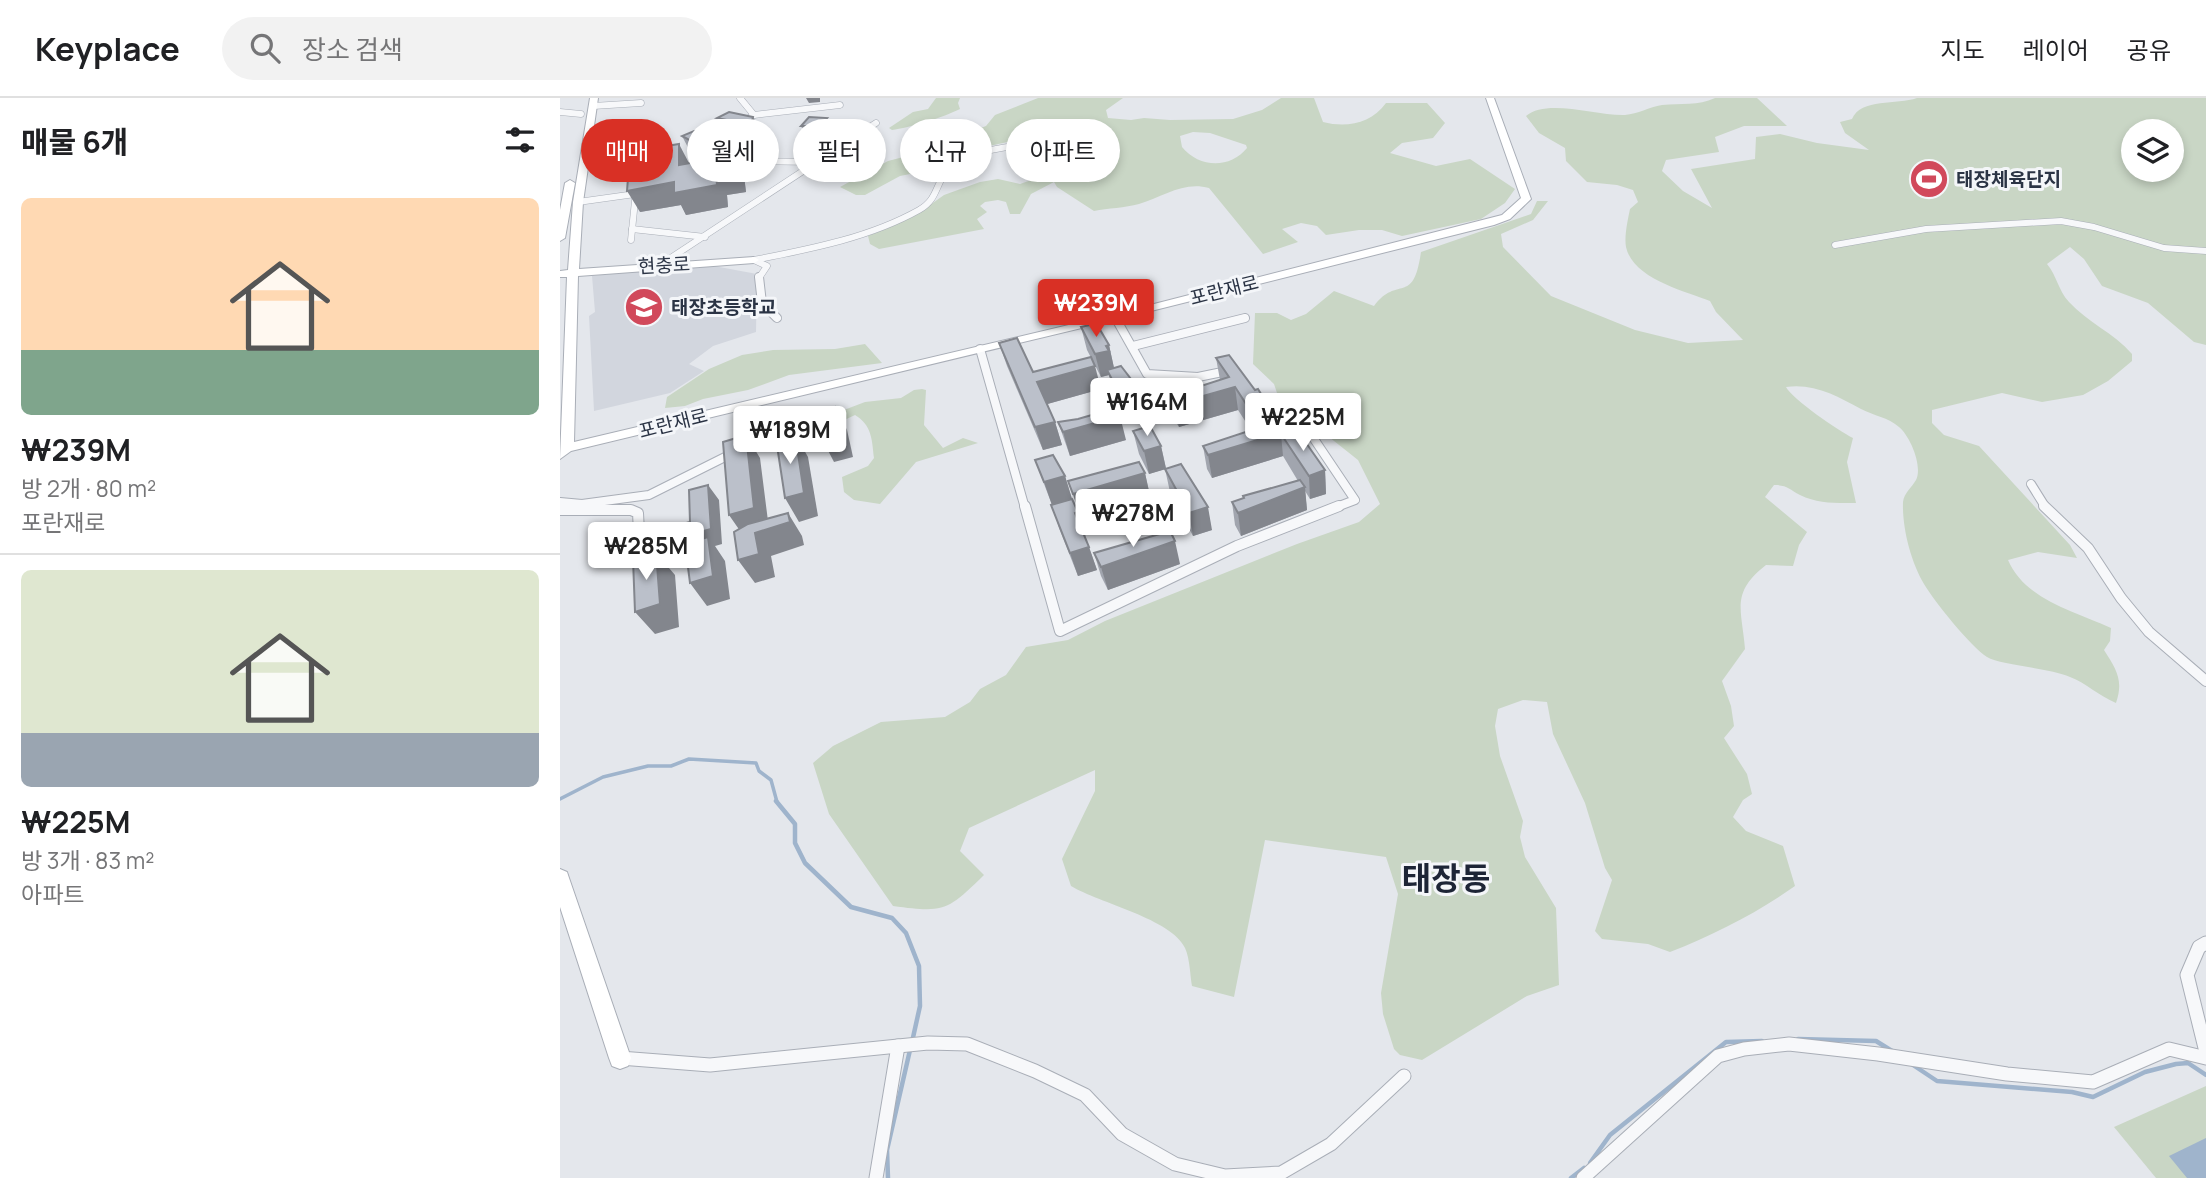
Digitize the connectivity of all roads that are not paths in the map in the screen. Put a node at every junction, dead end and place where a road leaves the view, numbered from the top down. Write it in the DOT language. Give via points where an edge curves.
graph roads {
  1 [pos="740,98"];
  2 [pos="1490,98"];
  3 [pos="594,102"];
  4 [pos="640,103"];
  5 [pos="840,105"];
  6 [pos="582,106"];
  7 [pos="560,112"];
  8 [pos="754,116"];
  9 [pos="1006,147"];
  10 [pos="793,162"];
  11 [pos="793,178"];
  12 [pos="637,182"];
  13 [pos="635,194"];
  14 [pos="566,210"];
  15 [pos="632,229"];
  16 [pos="705,237"];
  17 [pos="560,239"];
  18 [pos="631,240"];
  19 [pos="1835,245"];
  20 [pos="2206,251"];
  21 [pos="754,260"];
  22 [pos="660,265"];
  23 [pos="566,272"];
  24 [pos="565,315"];
  25 [pos="1115,317"];
  26 [pos="777,318"];
  27 [pos="1245,318"];
  28 [pos="1133,346"];
  29 [pos="980,349"];
  30 [pos="1242,379"];
  31 [pos="1258,397"];
  32 [pos="569,425"];
  33 [pos="795,426"];
  34 [pos="622,435"];
  35 [pos="562,450"];
  36 [pos="560,462"];
  37 [pos="2031,484"];
  38 [pos="560,502"];
  39 [pos="560,510"];
  40 [pos="642,578"];
  41 [pos="2206,681"];
  42 [pos="560,878"];
  43 [pos="2206,943"];
  44 [pos="898,1046"];
  45 [pos="2206,1052"];
  46 [pos="620,1058"];
  47 [pos="2206,1058"];
  48 [pos="1404,1076"];
  49 [pos="876,1178"];
  50 [pos="1583,1178"];
  1 -- 8 [label="street"];
  2 -- 25 [label="street, 포란재로" via="1526,199 1506,217"];
  3 -- 4 [label="street"];
  3 -- 6 [label="street"];
  3 -- 14 [label="street"];
  5 -- 8 [label="street"];
  6 -- 7 [label="street"];
  6 -- 14 [label="street"];
  8 -- 10 [label="street" via="708,142 745,161"];
  9 -- 21 [label="street" via="954,165 943,174 932,202 915,213 863,234"];
  11 -- 16 [label="street"];
  12 -- 13 [label="street"];
  13 -- 14 [label="street"];
  13 -- 15 [label="street"];
  14 -- 17 [label="street"];
  14 -- 23 [label="street"];
  15 -- 16 [label="street"];
  15 -- 18 [label="street"];
  16 -- 22 [label="street"];
  19 -- 20 [label="street" via="1926,229 2061,221 2164,248"];
  21 -- 22 [label="street, 현충로"];
  21 -- 26 [label="street" via="767,266 759,276 762,303"];
  22 -- 23 [label="street, 현충로"];
  23 -- 24 [label="street"];
  24 -- 32 [label="street"];
  25 -- 28 [label="street"];
  25 -- 29 [label="street, 포란재로"];
  27 -- 28 [label="street"];
  28 -- 30 [label="street" via="1147,374 1198,377 1234,370"];
  29 -- 31 [label="street" via="1060,631 1237,546 1355,500 1304,424 1274,415"];
  29 -- 34 [label="street, 포란재로"];
  32 -- 34 [label="street" via="594,434"];
  32 -- 35 [label="street"];
  33 -- 38 [label="street" via="649,495 582,505"];
  34 -- 35 [label="street, 포란재로"];
  34 -- 36 [label="street"];
  37 -- 41 [label="street" via="2053,516 2086,545 2121,599 2176,659"];
  39 -- 40 [label="street" via="638,513"];
  42 -- 46 [label="street"];
  43 -- 45 [label="street" via="2199,947 2187,975"];
  44 -- 46 [label="street" via="710,1065"];
  44 -- 48 [label="street" via="967,1044 1035,1070 1085,1095 1122,1134 1175,1164 1225,1176 1281,1172 1331,1144"];
  44 -- 49 [label="street"];
  47 -- 50 [label="street" via="2169,1049 2093,1082 1789,1044 1744,1049 1718,1056"];
}
